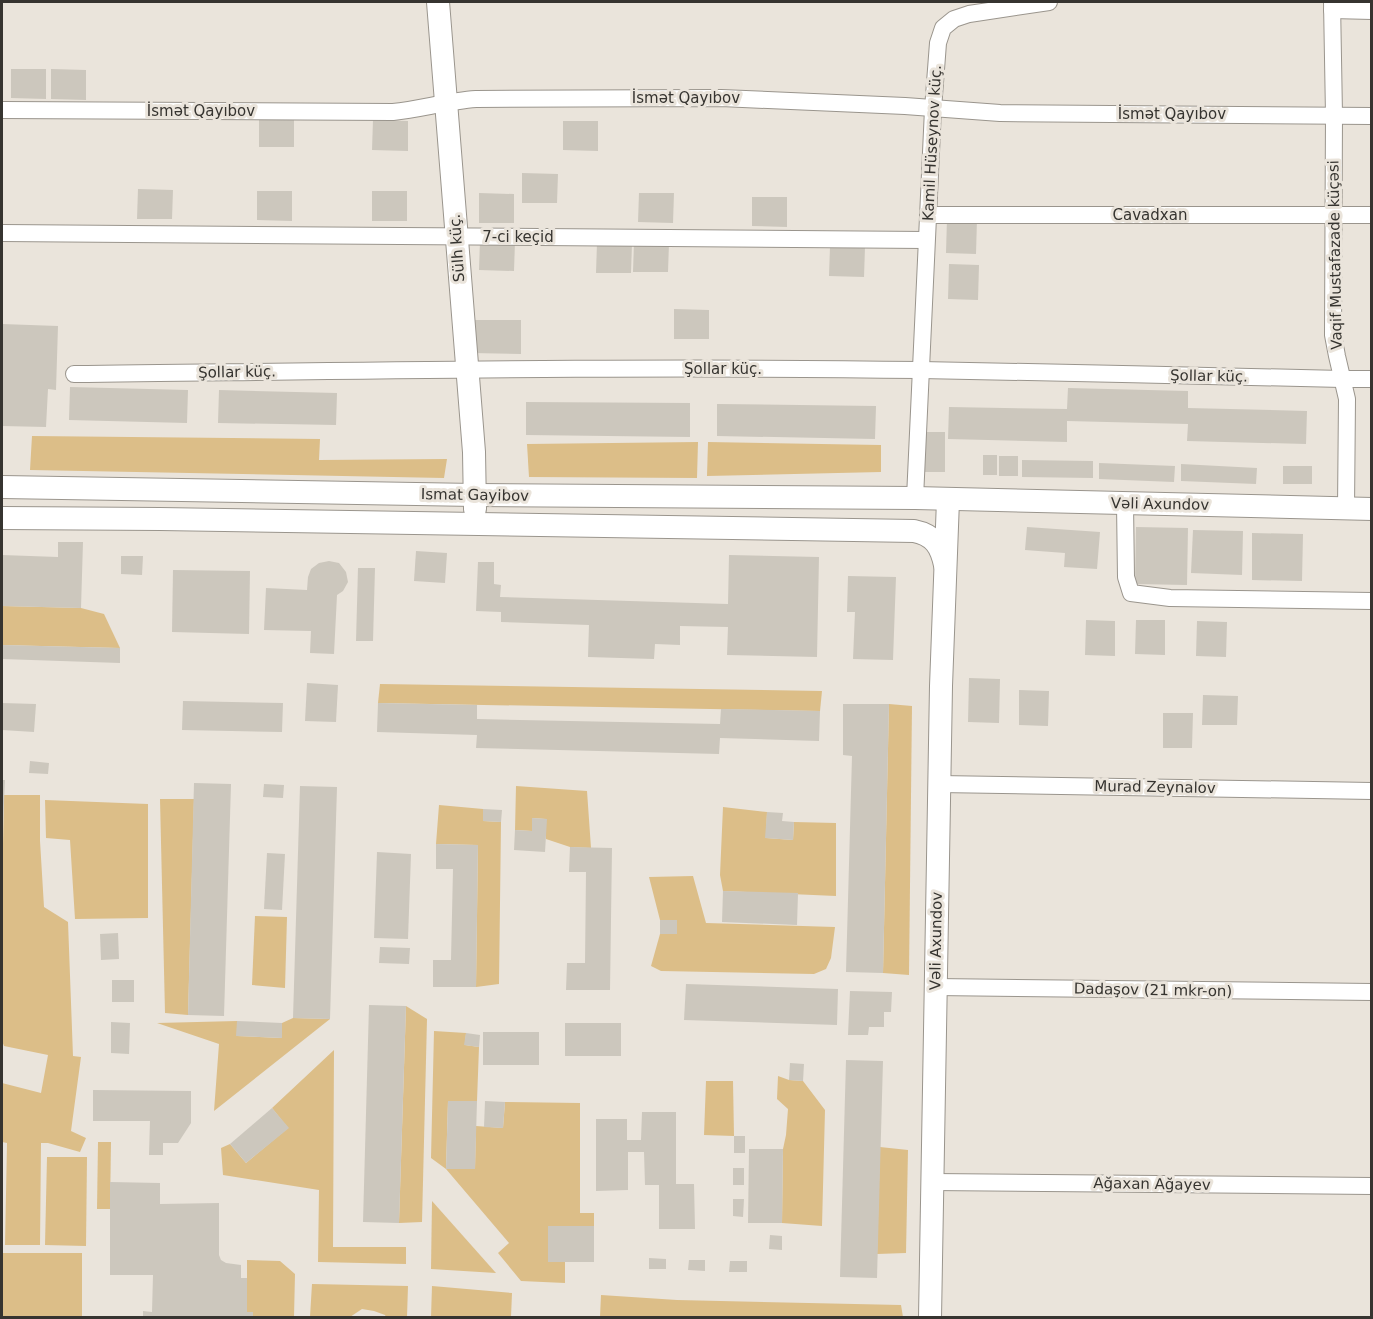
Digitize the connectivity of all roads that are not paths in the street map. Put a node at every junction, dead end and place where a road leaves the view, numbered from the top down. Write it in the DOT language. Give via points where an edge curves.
graph roads {
  1 [pos="438,2"];
  2 [pos="1049,2"];
  3 [pos="1332,6"];
  4 [pos="1371,11"];
  5 [pos="446,103"];
  6 [pos="933,109"];
  7 [pos="2,110"];
  8 [pos="1334,115"];
  9 [pos="1371,116"];
  10 [pos="928,215"];
  11 [pos="1333,215"];
  12 [pos="1371,215"];
  13 [pos="2,233"];
  14 [pos="456,236"];
  15 [pos="926,240"];
  16 [pos="466,369"];
  17 [pos="920,370"];
  18 [pos="74,374"];
  19 [pos="1342,379"];
  20 [pos="1371,379"];
  21 [pos="2,487"];
  22 [pos="161,490"];
  23 [pos="475,495"];
  24 [pos="915,498"];
  25 [pos="948,500"];
  26 [pos="1125,504"];
  27 [pos="1346,508"];
  28 [pos="1371,509"];
  29 [pos="2,518"];
  30 [pos="160,519"];
  31 [pos="476,524"];
  32 [pos="914,531"];
  33 [pos="945,566"];
  34 [pos="1371,601"];
  35 [pos="939,784"];
  36 [pos="1371,791"];
  37 [pos="935,987"];
  38 [pos="1371,992"];
  39 [pos="932,1182"];
  40 [pos="1371,1186"];
  41 [pos="930,1317"];
  1 -- 5 [label="street, Sülh küç."];
  2 -- 6 [label="street, Kamil Hüseynov küç." via="969,14 954,18 943,28 938,43"];
  3 -- 4 [label="street"];
  3 -- 8 [label="street, Vaqif Mustafazade küçəsi"];
  5 -- 6 [label="street, İsmət Qayıbov" via="476,99 721,98"];
  5 -- 7 [label="street, İsmət Qayıbov" via="393,112"];
  5 -- 14 [label="street, Sülh küç."];
  6 -- 8 [label="street, İsmət Qayıbov"];
  6 -- 10 [label="street, Kamil Hüseynov küç."];
  8 -- 9 [label="street, İsmət Qayıbov"];
  8 -- 11 [label="street, Vaqif Mustafazade küçəsi"];
  10 -- 11 [label="street, Cavadxan"];
  10 -- 15 [label="street, Kamil Hüseynov küç."];
  11 -- 12 [label="street, Cavadxan"];
  11 -- 19 [label="street, Vaqif Mustafazade küçəsi" via="1333,335"];
  13 -- 14 [label="street, 7-ci keçid"];
  14 -- 15 [label="street, 7-ci keçid"];
  14 -- 16 [label="street, Sülh küç."];
  15 -- 17 [label="street, Kamil Hüseynov küç."];
  16 -- 17 [label="street, Şollar küç."];
  16 -- 18 [label="street, Şollar küç."];
  16 -- 23 [label="street, Sülh küç."];
  17 -- 19 [label="street, Şollar küç."];
  17 -- 24 [label="street, Kamil Hüseynov küç."];
  19 -- 20 [label="street, Şollar küç."];
  19 -- 27 [label="street, Vaqif Mustafazade küçəsi" via="1348,417"];
  21 -- 22 [label="street, Ismat Gayibov"];
  22 -- 23 [label="street, Ismat Gayibov"];
  22 -- 30 [label="street"];
  23 -- 24 [label="street, Ismat Gayibov"];
  23 -- 31 [label="street, Sülh küç."];
  24 -- 25 [label="street, Ismat Gayibov"];
  24 -- 32 [label="street"];
  25 -- 26 [label="street, Vəli Axundov"];
  25 -- 32 [label="street"];
  25 -- 33 [label="street, Vəli Axundov"];
  26 -- 27 [label="street, Vəli Axundov"];
  26 -- 34 [label="street" via="1126,577 1131,593 1170,598"];
  27 -- 28 [label="street, Vəli Axundov"];
  29 -- 30 [label="street, Ismat Gayibov"];
  30 -- 31 [label="street, Ismat Gayibov"];
  31 -- 32 [label="street, Ismat Gayibov"];
  32 -- 33 [label="street" via="934,541"];
  33 -- 35 [label="street, Vəli Axundov"];
  35 -- 36 [label="street, Murad Zeynalov"];
  35 -- 37 [label="street, Vəli Axundov"];
  37 -- 38 [label="street, Dadaşov (21 mkr-on)"];
  37 -- 39 [label="street, Vəli Axundov"];
  39 -- 40 [label="street, Ağaxan Ağayev"];
  39 -- 41 [label="street, Vəli Axundov"];
}
